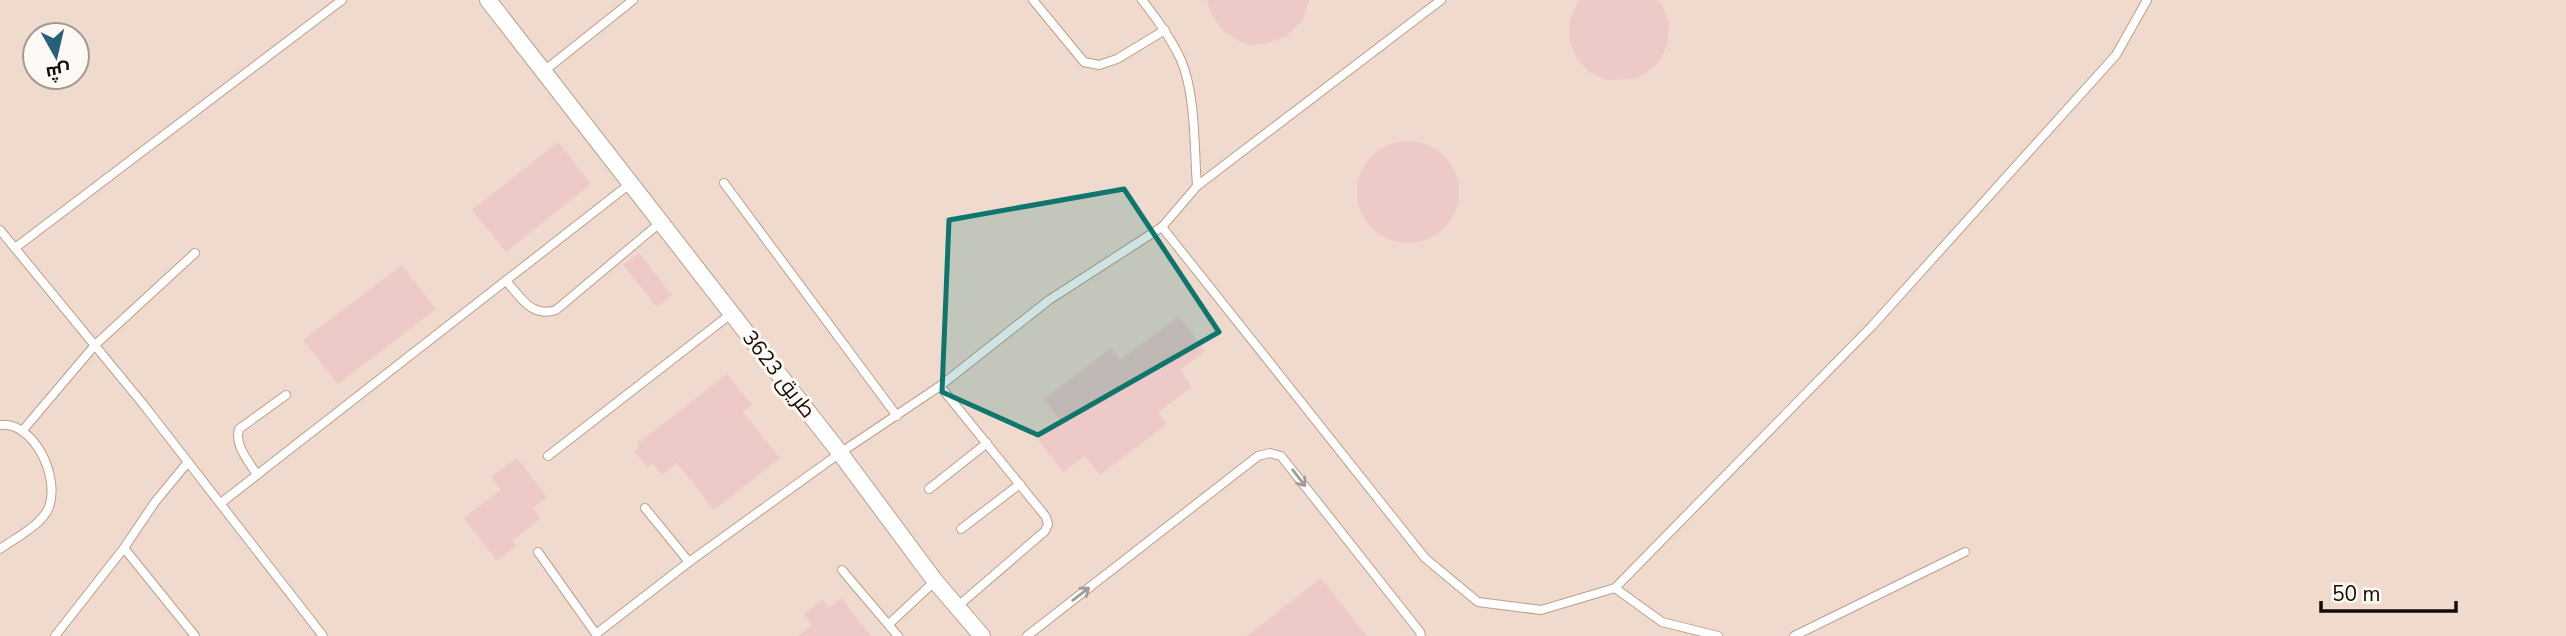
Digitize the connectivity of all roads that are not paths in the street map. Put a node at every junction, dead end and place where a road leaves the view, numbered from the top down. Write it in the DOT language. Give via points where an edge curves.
graph roads {
  1 [pos="342,0"];
  2 [pos="488,0"];
  3 [pos="633,0"];
  4 [pos="1033,0"];
  5 [pos="1142,0"];
  6 [pos="1441,0"];
  7 [pos="2147,0"];
  8 [pos="1165,30"];
  9 [pos="548,75"];
  10 [pos="631,183"];
  11 [pos="724,183"];
  12 [pos="1197,186"];
  13 [pos="661,222"];
  14 [pos="1163,227"];
  15 [pos="0,230"];
  16 [pos="15,248"];
  17 [pos="195,253"];
  18 [pos="506,281"];
  19 [pos="732,313"];
  20 [pos="95,345"];
  21 [pos="940,386"];
  22 [pos="286,395"];
  23 [pos="897,416"];
  24 [pos="0,425"];
  25 [pos="23,429"];
  26 [pos="987,443"];
  27 [pos="840,453"];
  28 [pos="548,456"];
  29 [pos="188,462"];
  30 [pos="257,475"];
  31 [pos="1020,484"];
  32 [pos="929,489"];
  33 [pos="221,503"];
  34 [pos="645,508"];
  35 [pos="961,529"];
  36 [pos="124,548"];
  37 [pos="0,549"];
  38 [pos="538,552"];
  39 [pos="1965,552"];
  40 [pos="690,562"];
  41 [pos="842,570"];
  42 [pos="934,580"];
  43 [pos="1615,587"];
  44 [pos="958,607"];
  45 [pos="889,624"];
  46 [pos="595,635"];
  47 [pos="55,636"];
  48 [pos="195,636"];
  49 [pos="323,636"];
  50 [pos="898,636"];
  51 [pos="982,636"];
  52 [pos="1027,636"];
  53 [pos="1421,636"];
  54 [pos="1718,636"];
  55 [pos="1794,636"];
  1 -- 16 [label="lane"];
  2 -- 9 [label="street"];
  3 -- 9 [label="lane"];
  4 -- 8 [label="lane" via="1084,62 1099,65 1116,59"];
  5 -- 8 [label="lane"];
  6 -- 12 [label="lane"];
  7 -- 43 [label="lane" via="2116,55 1872,326"];
  8 -- 12 [label="lane" via="1182,63 1190,99"];
  9 -- 10 [label="street, طريق 3623"];
  10 -- 13 [label="street, طريق 3623"];
  10 -- 18 [label="lane"];
  11 -- 23 [label="lane"];
  12 -- 14 [label="lane"];
  13 -- 18 [label="lane" via="556,310 534,311"];
  13 -- 19 [label="street, طريق 3623"];
  14 -- 21 [label="lane" via="1049,300"];
  14 -- 43 [label="lane" via="1425,558 1478,602 1541,610"];
  15 -- 16 [label="lane"];
  16 -- 20 [label="lane"];
  17 -- 20 [label="lane"];
  18 -- 30 [label="lane"];
  19 -- 27 [label="street, طريق 3623"];
  19 -- 28 [label="lane"];
  20 -- 25 [label="lane"];
  20 -- 29 [label="lane"];
  21 -- 23 [label="lane"];
  21 -- 26 [label="lane"];
  22 -- 30 [label="lane" via="239,429 239,445"];
  23 -- 27 [label="lane"];
  24 -- 25 [label="lane"];
  25 -- 37 [label="lane" via="48,470 52,490 48,508 38,521"];
  26 -- 31 [label="lane"];
  26 -- 32 [label="lane"];
  27 -- 40 [label="lane"];
  27 -- 42 [label="street, طريق 3623"];
  29 -- 33 [label="lane"];
  29 -- 36 [label="lane"];
  30 -- 33 [label="lane"];
  31 -- 35 [label="lane"];
  31 -- 44 [label="lane" via="1046,517 1045,531"];
  33 -- 49 [label="lane"];
  34 -- 40 [label="lane"];
  36 -- 47 [label="lane"];
  36 -- 48 [label="lane"];
  38 -- 46 [label="lane"];
  39 -- 55 [label="lane"];
  40 -- 46 [label="lane"];
  41 -- 45 [label="lane"];
  42 -- 44 [label="street, طريق 3623"];
  42 -- 45 [label="lane"];
  43 -- 54 [label="lane" via="1662,622"];
  44 -- 51 [label="street, طريق 3623"];
  45 -- 50 [label="lane"];
  52 -- 53 [label="lane, one-way" via="1258,456 1270,453 1281,456"];
}
